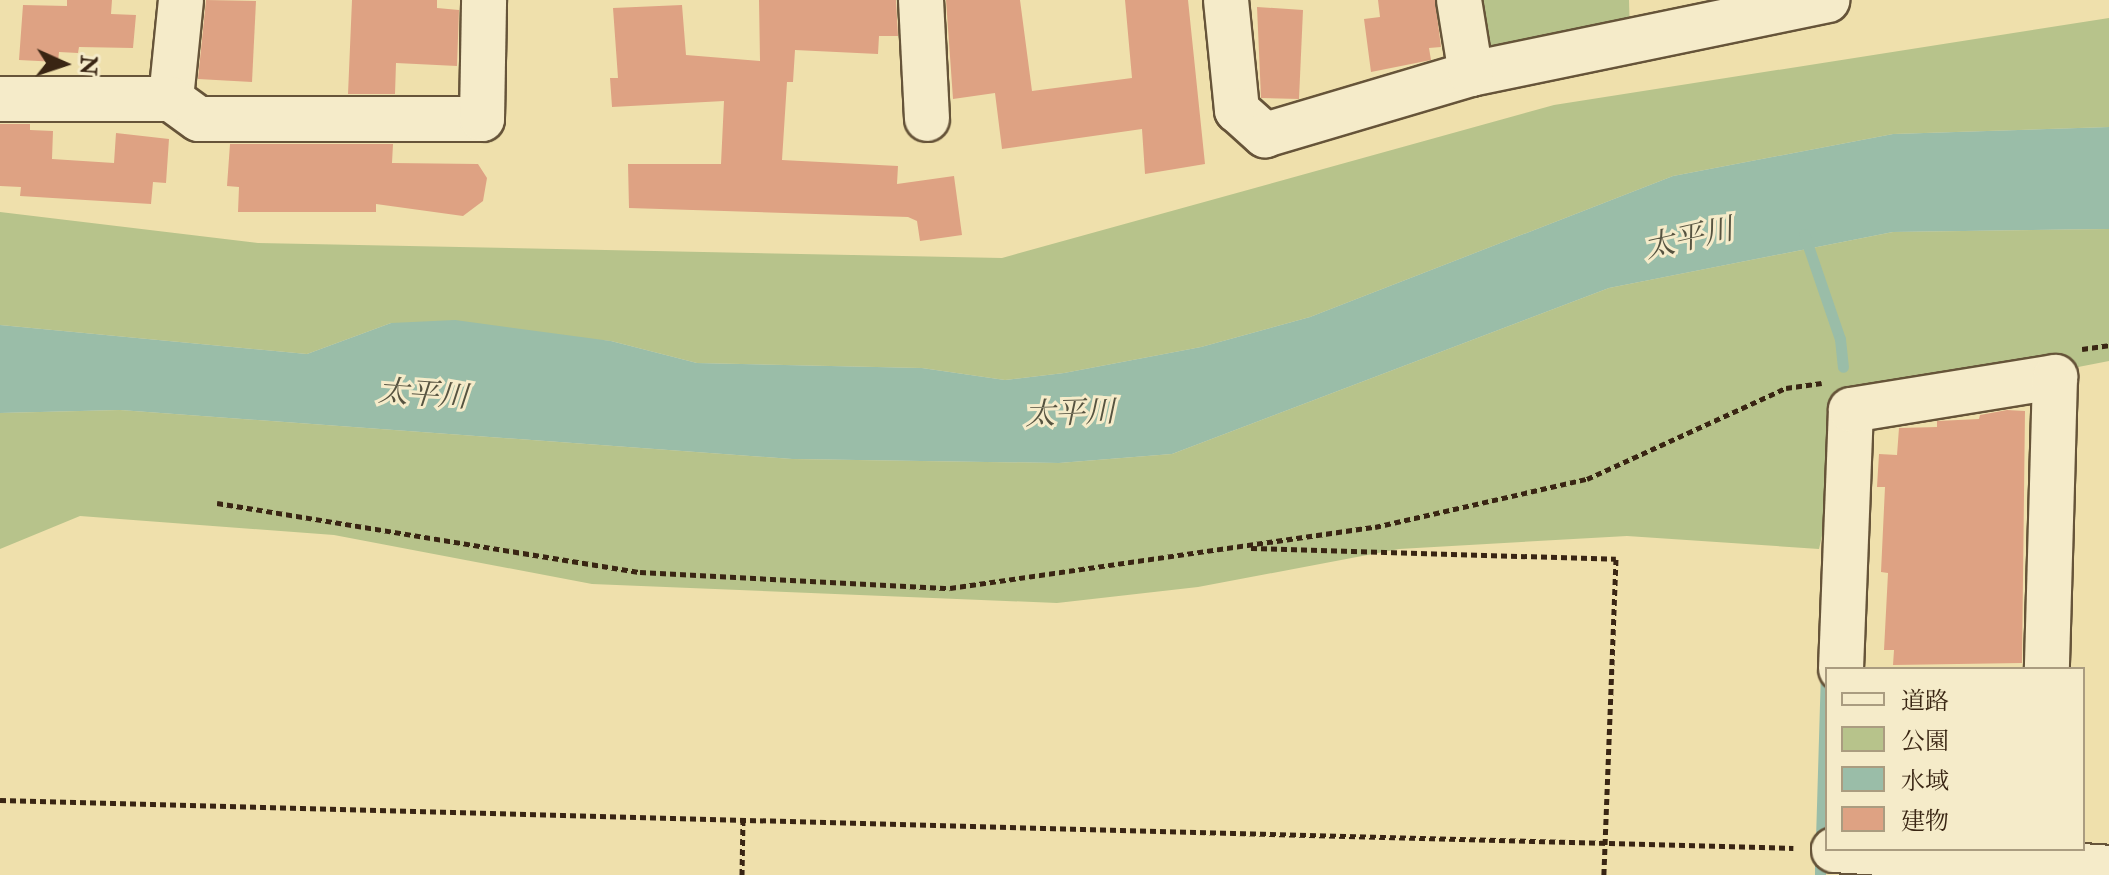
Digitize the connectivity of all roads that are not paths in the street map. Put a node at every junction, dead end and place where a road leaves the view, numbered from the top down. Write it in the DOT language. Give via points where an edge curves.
graph roads {
  1 [pos="181,0"];
  2 [pos="484,0"];
  3 [pos="921,0"];
  4 [pos="1226,0"];
  5 [pos="1459,0"];
  6 [pos="1827,0"];
  7 [pos="1753,7"];
  8 [pos="1471,74"];
  9 [pos="0,99"];
  10 [pos="171,99"];
  11 [pos="927,119"];
  12 [pos="1841,667"];
  13 [pos="2047,667"];
  14 [pos="1834,851"];
  15 [pos="1850,851"];
  16 [pos="2041,863"];
  17 [pos="2109,868"];
  18 [pos="1833,875"];
  1 -- 10 [label="street"];
  2 -- 10 [label="street" via="482,119 199,119"];
  3 -- 11 [label="street"];
  4 -- 8 [label="street" via="1237,110 1265,135"];
  5 -- 8 [label="street"];
  6 -- 7 [label="street"];
  7 -- 8 [label="street"];
  9 -- 10 [label="street"];
  12 -- 13 [label="street" via="1851,410 2055,377"];
  14 -- 18 [label="street"];
  15 -- 16 [label="street"];
  16 -- 17 [label="street"];
}
